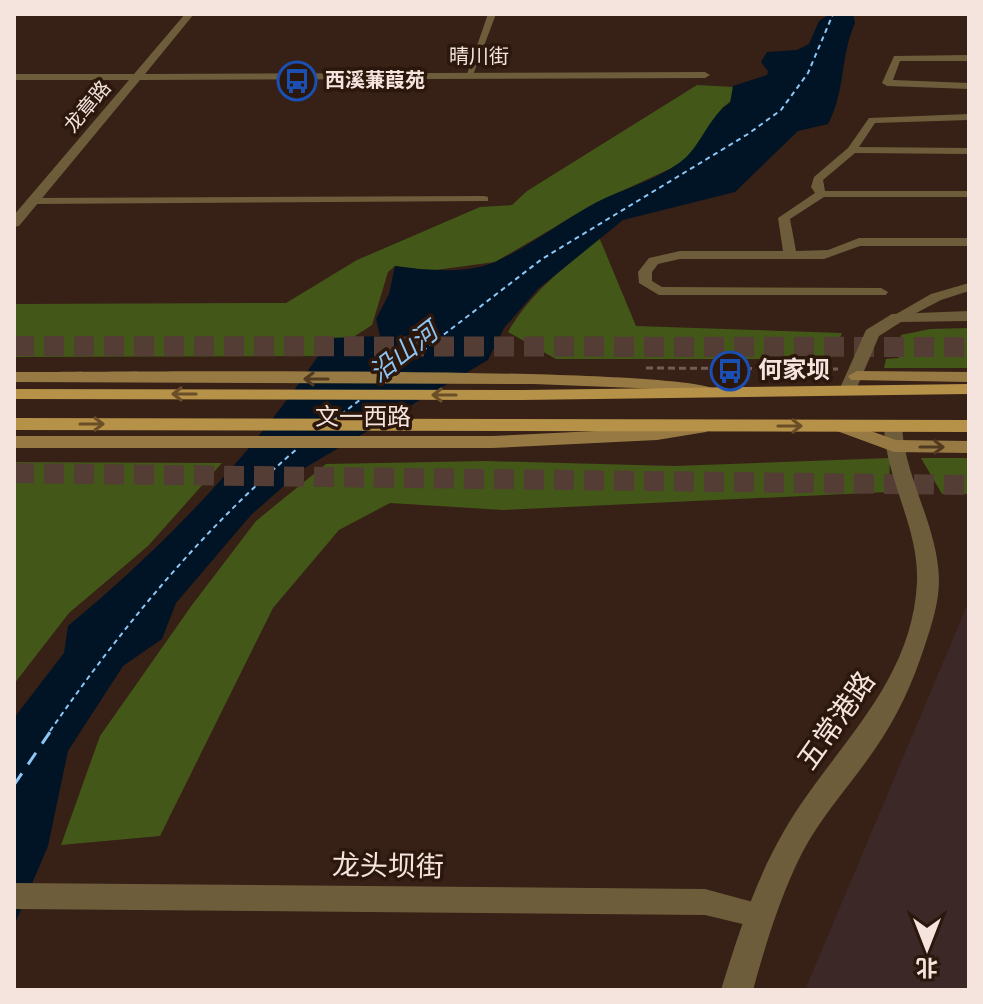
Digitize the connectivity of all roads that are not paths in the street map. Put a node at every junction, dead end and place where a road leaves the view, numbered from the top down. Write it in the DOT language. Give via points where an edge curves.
graph roads {
  1 [pos="190,14"];
  2 [pos="492,14"];
  3 [pos="969,58"];
  4 [pos="469,75"];
  5 [pos="705,75"];
  6 [pos="14,77"];
  7 [pos="136,77"];
  8 [pos="969,86"];
  9 [pos="969,117"];
  10 [pos="852,150"];
  11 [pos="969,151"];
  12 [pos="821,194"];
  13 [pos="969,194"];
  14 [pos="484,199"];
  15 [pos="33,201"];
  16 [pos="14,223"];
  17 [pos="969,242"];
  18 [pos="790,254"];
  19 [pos="969,287"];
  20 [pos="881,292"];
  21 [pos="969,316"];
  22 [pos="898,317"];
  23 [pos="14,377"];
  24 [pos="969,377"];
  25 [pos="853,382"];
  26 [pos="969,389"];
  27 [pos="709,391"];
  28 [pos="14,394"];
  29 [pos="14,424"];
  30 [pos="712,426"];
  31 [pos="969,426"];
  32 [pos="894,437"];
  33 [pos="14,442"];
  34 [pos="969,447"];
  35 [pos="14,896"];
  36 [pos="759,915"];
  37 [pos="737,990"];
  1 -- 7 [label="street, 龙章路"];
  2 -- 4 [label="street"];
  3 -- 8 [label="street" via="897,58 887,83"];
  4 -- 5 [label="street, 晴川街"];
  4 -- 7 [label="street, 晴川街"];
  6 -- 7 [label="street, 晴川街"];
  7 -- 15 [label="street, 龙章路"];
  9 -- 10 [label="street" via="872,120"];
  10 -- 11 [label="street"];
  10 -- 12 [label="street" via="818,179"];
  12 -- 13 [label="street"];
  12 -- 18 [label="street" via="784,218"];
  14 -- 15 [label="street"];
  15 -- 16 [label="street, 龙章路"];
  17 -- 18 [label="street" via="859,242 840,253"];
  18 -- 20 [label="street" via="680,255 654,261 645,272 646,283 659,291"];
  19 -- 22 [label="street"];
  21 -- 22 [label="street"];
  22 -- 25 [label="street" via="872,333"];
  27 -- 23 [label="main road, 文一西路, one-way" via="534,379"];
  24 -- 25 [label="main road"];
  25 -- 26 [label="main road, 文一西路"];
  25 -- 27 [label="main road, 文一西路"];
  27 -- 28 [label="main road, 文一西路, one-way"];
  29 -- 30 [label="main road, 文一西路, one-way"];
  30 -- 32 [label="main road, 文一西路, one-way" via="843,427"];
  30 -- 33 [label="main road, 文一西路" via="492,442"];
  31 -- 32 [label="main road"];
  32 -- 34 [label="main road, one-way"];
  32 -- 36 [label="street, 五常港路" via="920,523 928,580 923,618 899,687 793,842"];
  35 -- 36 [label="street, 龙头坝街" via="705,902"];
  36 -- 37 [label="street, 五常港路"];
}
